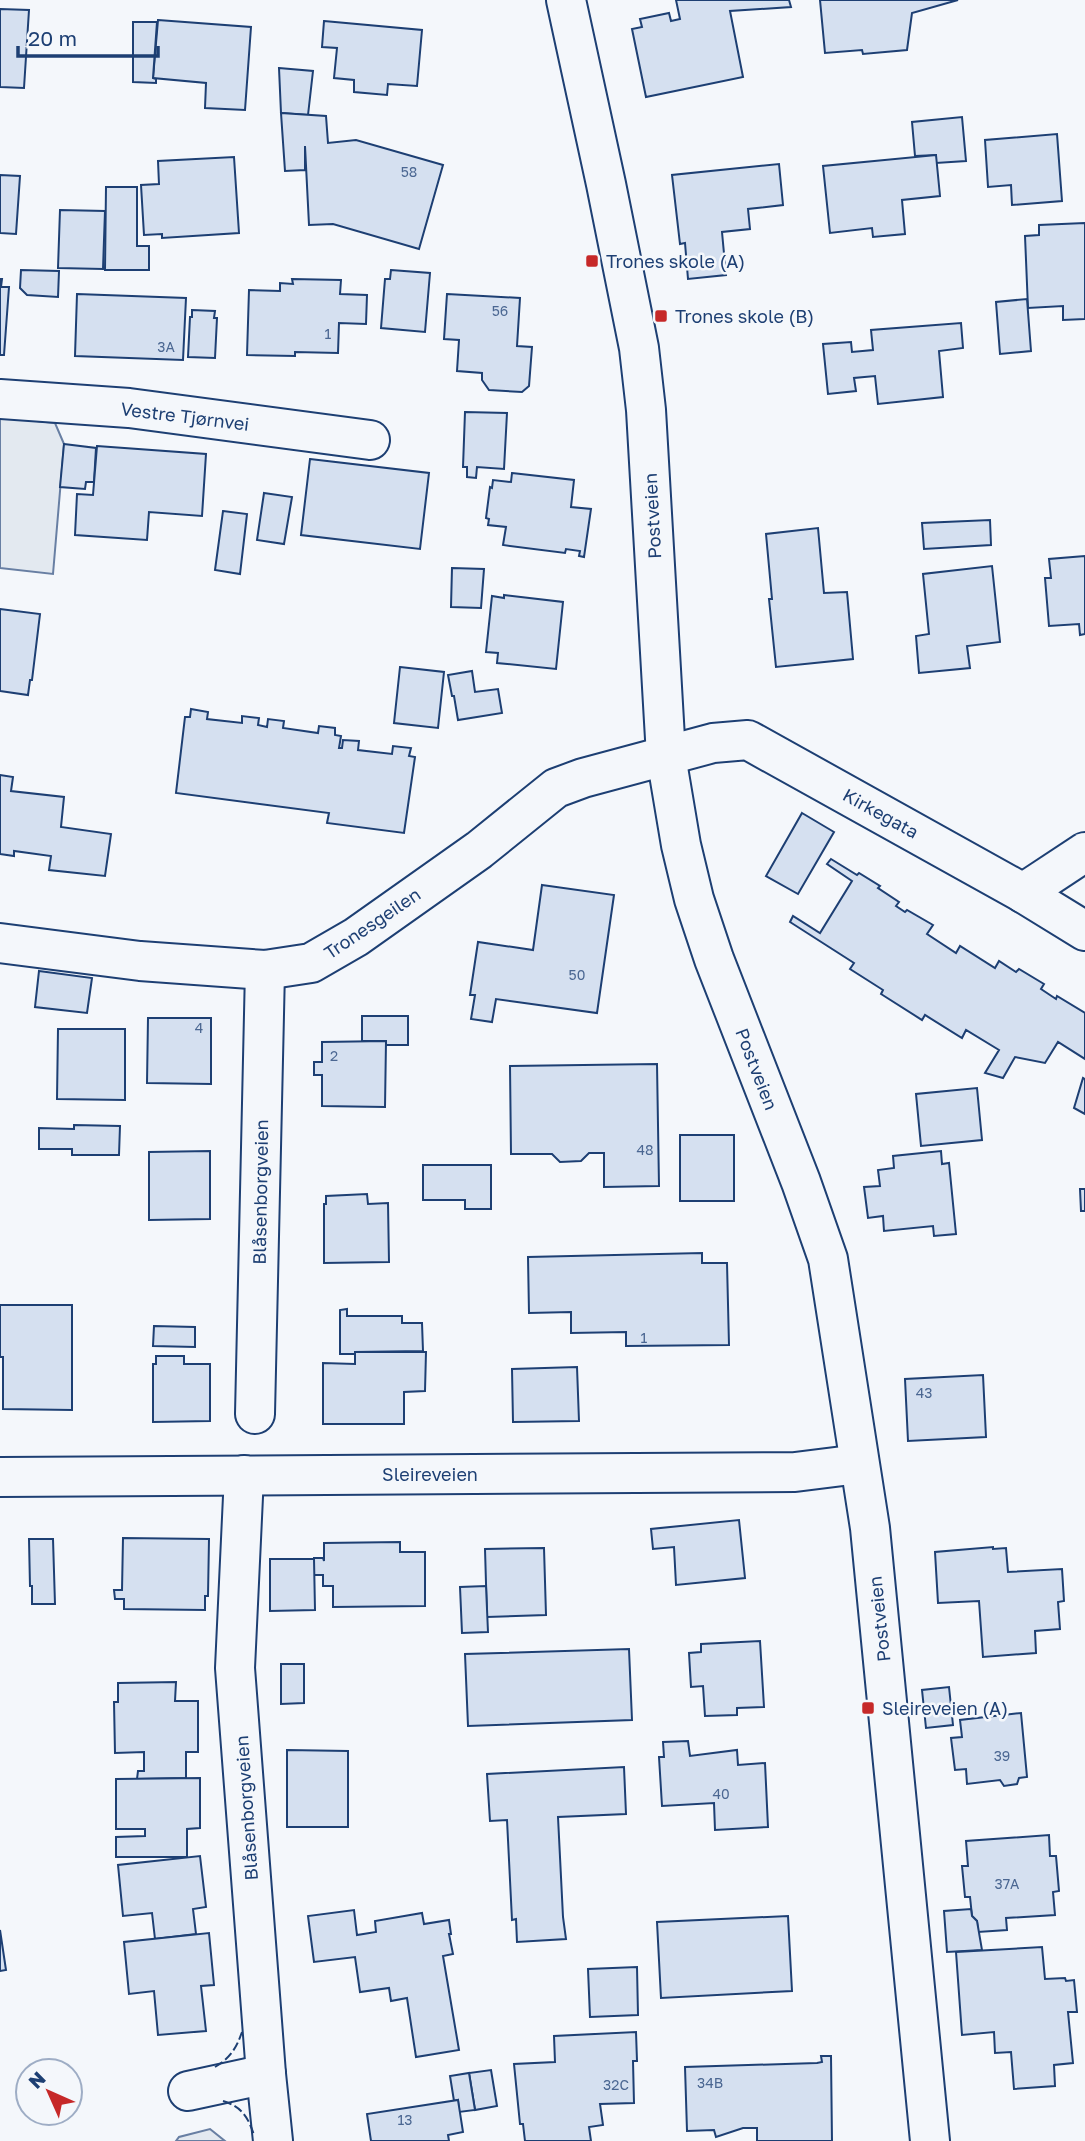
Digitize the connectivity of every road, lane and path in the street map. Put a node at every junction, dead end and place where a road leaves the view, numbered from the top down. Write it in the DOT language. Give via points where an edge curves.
graph roads {
  1 [pos="565,0"];
  2 [pos="0,399"];
  3 [pos="370,440"];
  4 [pos="666,755"];
  5 [pos="1085,852"];
  6 [pos="1023,893"];
  7 [pos="1085,931"];
  8 [pos="0,943"];
  9 [pos="265,970"];
  10 [pos="255,1414"];
  11 [pos="859,1464"];
  12 [pos="244,1475"];
  13 [pos="0,1477"];
  14 [pos="266,2074"];
  15 [pos="188,2091"];
  16 [pos="273,2141"];
  17 [pos="930,2141"];
  1 -- 4 [label="street, Postveien" via="639,348"];
  2 -- 3 [label="street, Vestre Tjørnvei" via="129,408"];
  4 -- 6 [label="street, Kirkegata" via="748,740"];
  4 -- 9 [label="street, Tronesgeilen" via="556,788 479,850 356,937 311,963"];
  4 -- 11 [label="street, Postveien" via="694,899 828,1259"];
  5 -- 6 [label="street"];
  6 -- 7 [label="street, Kirkegata"];
  8 -- 9 [label="street, Tronesgeilen" via="140,961"];
  9 -- 10 [label="street, Blåsenborgveien"];
  11 -- 12 [label="street, Sleireveien" via="795,1472"];
  11 -- 17 [label="street, Postveien" via="870,1528"];
  12 -- 13 [label="street, Sleireveien"];
  12 -- 14 [label="street, Blåsenborgveien" via="235,1668"];
  14 -- 15 [label="street"];
  14 -- 16 [label="street, Blåsenborgveien"];
}
